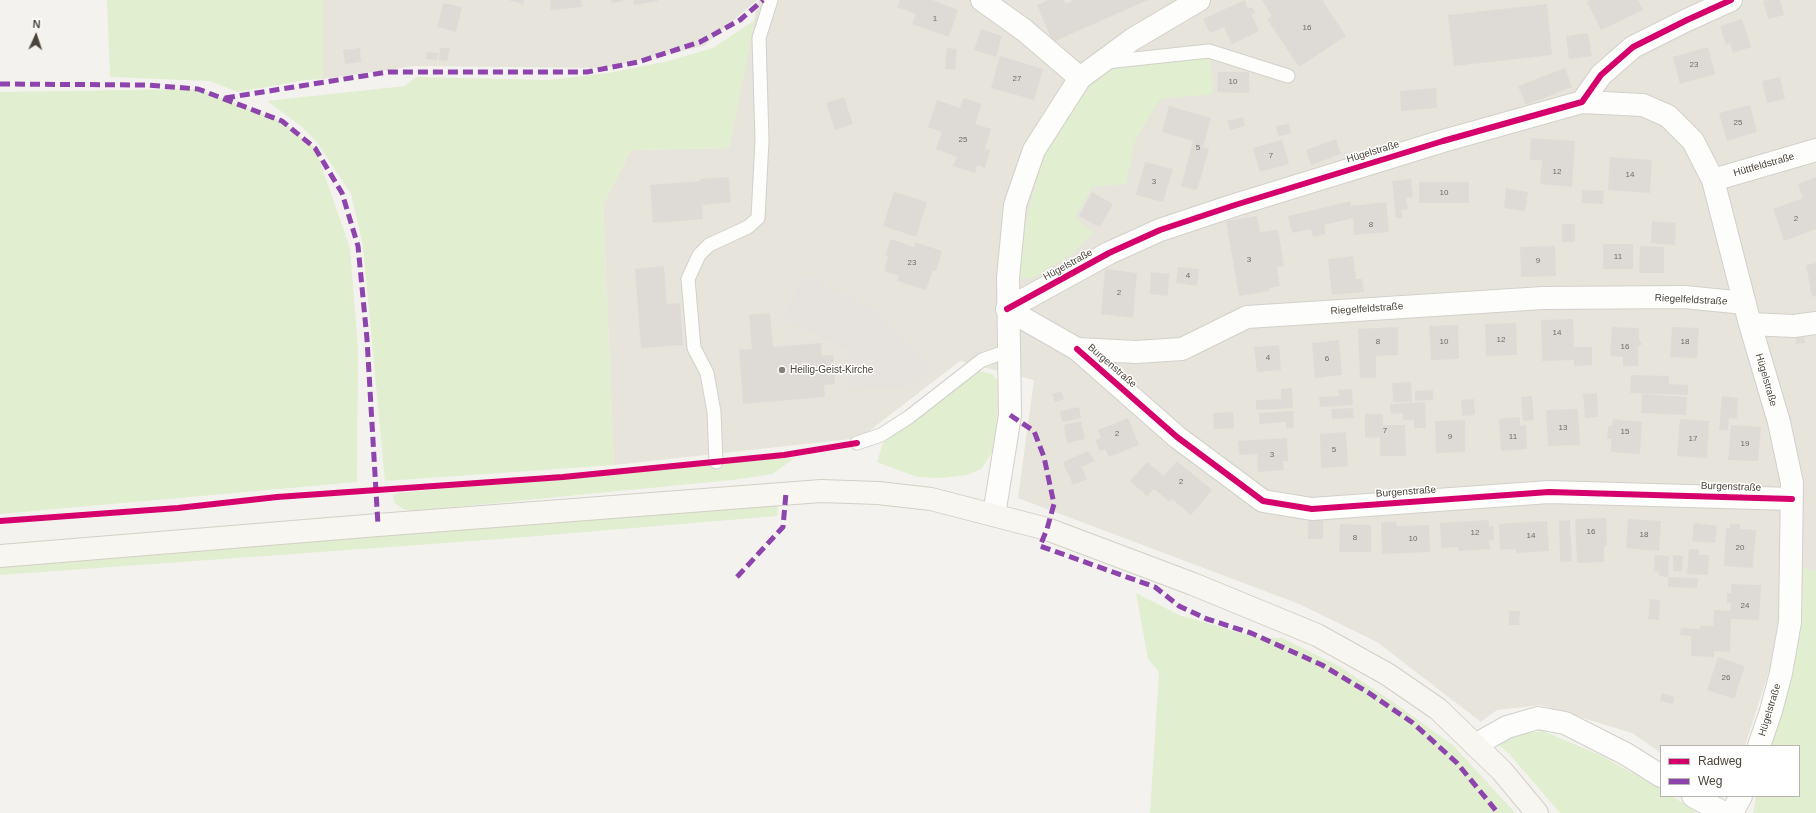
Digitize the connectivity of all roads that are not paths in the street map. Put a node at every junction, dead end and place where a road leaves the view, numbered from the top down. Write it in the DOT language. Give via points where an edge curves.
graph roads {
  1 [pos="770,0"];
  2 [pos="982,0"];
  3 [pos="1199,0"];
  4 [pos="1731,0"];
  5 [pos="1100,63"];
  6 [pos="1288,76"];
  7 [pos="1080,78"];
  8 [pos="1582,102"];
  9 [pos="1816,150"];
  10 [pos="1713,180"];
  11 [pos="1745,303"];
  12 [pos="1007,309"];
  13 [pos="1816,323"];
  14 [pos="1750,324"];
  15 [pos="1077,349"];
  16 [pos="1008,351"];
  17 [pos="858,443"];
  18 [pos="716,462"];
  19 [pos="1792,499"];
  20 [pos="994,515"];
  21 [pos="0,556"];
  22 [pos="1475,745"];
  23 [pos="1759,745"];
  24 [pos="1660,775"];
  25 [pos="1695,797"];
  26 [pos="1740,797"];
  27 [pos="1537,813"];
  28 [pos="1724,813"];
  29 [pos="1732,813"];
  1 -- 18 [label="lane" via="759,38 762,140 758,218 748,227 709,245 699,255 688,279 694,348 707,373 714,412"];
  2 -- 7 [label="street" via="1024,30"];
  3 -- 5 [label="street" via="1133,39"];
  4 -- 8 [label="street" via="1633,47 1601,75"];
  5 -- 6 [label="lane" via="1209,51"];
  5 -- 7 [label="street"];
  7 -- 12 [label="street" via="1034,150 1016,205"];
  8 -- 10 [label="street, Hügelstraße" via="1643,105 1668,116 1693,141"];
  8 -- 12 [label="street, Hügelstraße" via="1443,141 1160,230 1109,253"];
  9 -- 10 [label="street, Hüttfeldstraße"];
  10 -- 11 [label="street, Hügelstraße"];
  11 -- 14 [label="street, Hügelstraße"];
  11 -- 15 [label="street, Riegelfeldstraße" via="1684,297 1543,298 1336,310 1248,317 1182,349 1136,352"];
  12 -- 15 [label="street, Riegelfeldstraße"];
  12 -- 16 [label="street"];
  13 -- 14 [label="street" via="1794,326"];
  14 -- 19 [label="street, Hügelstraße" via="1779,422 1792,483"];
  15 -- 19 [label="street, Burgenstraße" via="1177,437 1263,501 1312,509 1549,492"];
  16 -- 17 [label="lane" via="982,360 909,417 881,435"];
  16 -- 20 [label="street" via="1010,415"];
  19 -- 23 [label="street, Hügelstraße" via="1790,622 1781,673"];
  20 -- 21 [label="main road" via="931,499 878,493 821,491"];
  20 -- 22 [label="main road" via="1047,529 1193,584 1317,635 1387,674 1438,709"];
  22 -- 24 [label="street" via="1507,727 1538,718 1565,723 1626,754"];
  22 -- 27 [label="main road" via="1502,771"];
  25 -- 28 [label="street"];
  26 -- 29 [label="street"];
}
